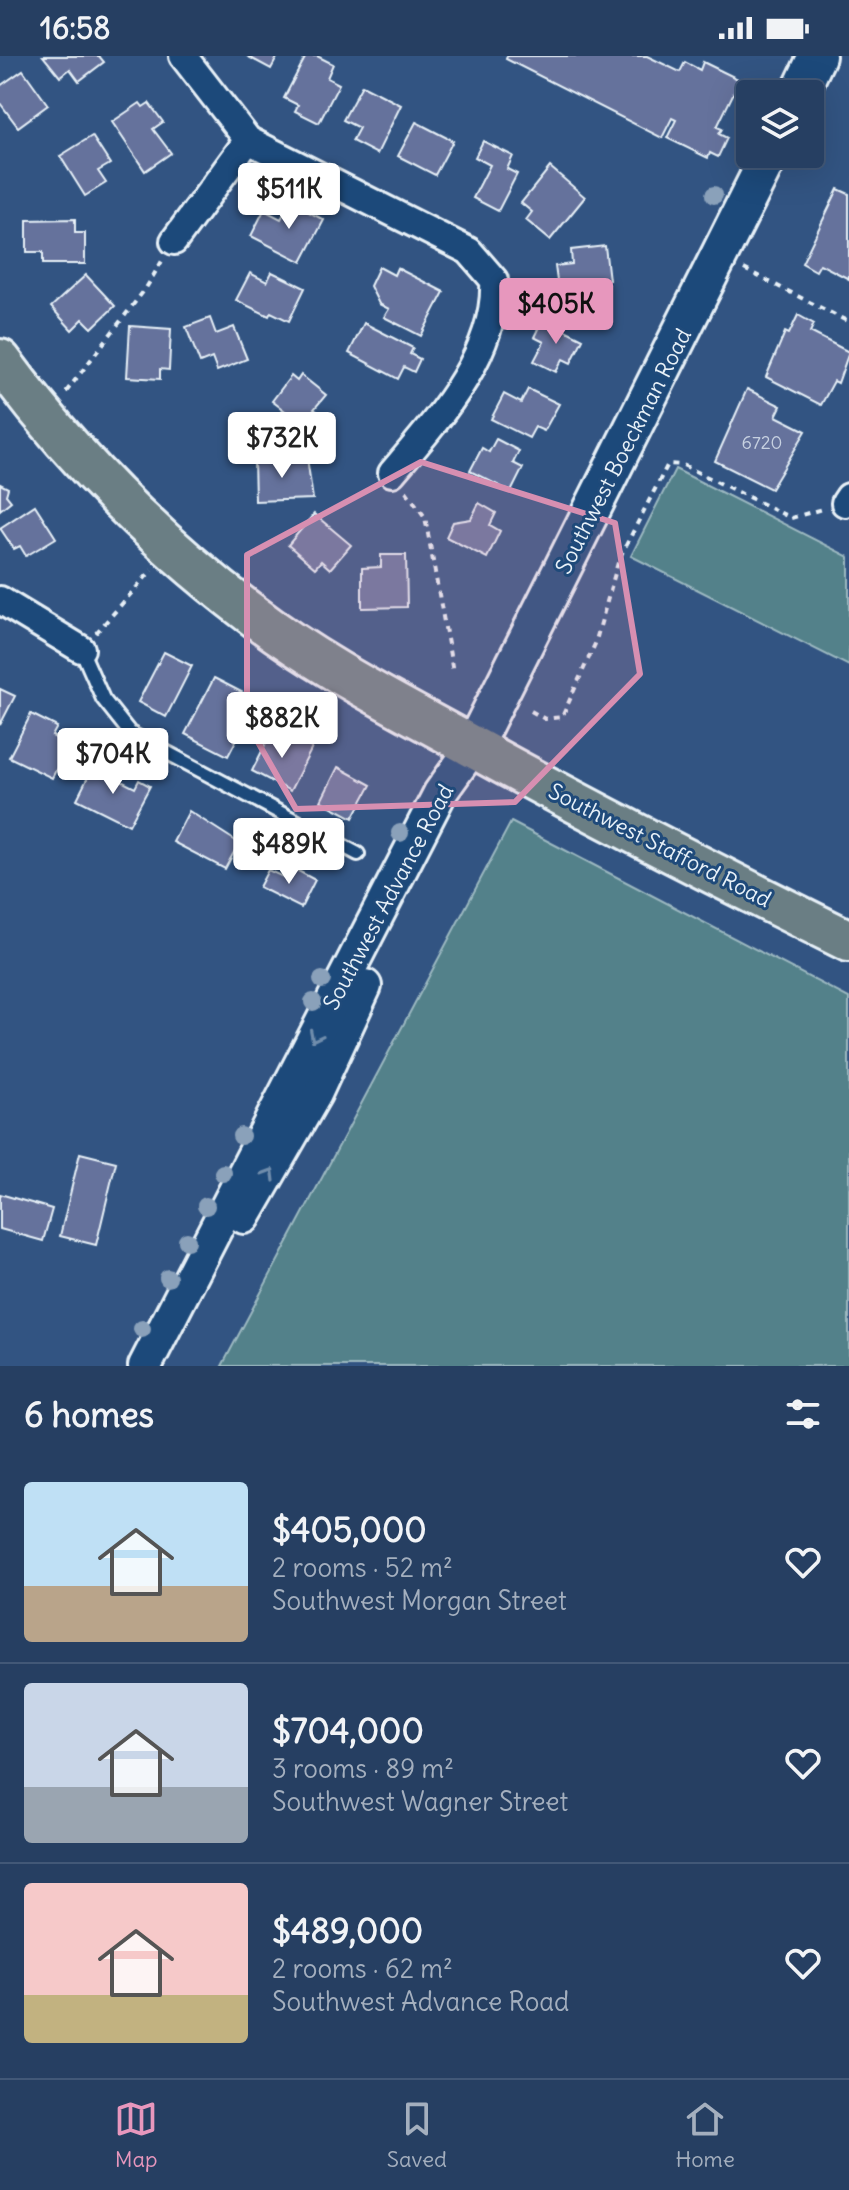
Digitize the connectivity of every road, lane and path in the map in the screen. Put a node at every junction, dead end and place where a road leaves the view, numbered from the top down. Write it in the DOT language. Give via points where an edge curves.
graph roads {
  1 [pos="183,56"];
  2 [pos="817,56"];
  3 [pos="806,80"];
  4 [pos="248,140"];
  5 [pos="763,168"];
  6 [pos="174,241"];
  7 [pos="720,257"];
  8 [pos="849,322"];
  9 [pos="0,360"];
  10 [pos="42,414"];
  11 [pos="392,473"];
  12 [pos="847,500"];
  13 [pos="172,548"];
  14 [pos="0,600"];
  15 [pos="81,649"];
  16 [pos="453,672"];
  17 [pos="531,711"];
  18 [pos="473,747"];
  19 [pos="358,854"];
  20 [pos="849,941"];
  21 [pos="145,1366"];
  22 [pos="167,1366"];
  1 -- 4 [label="street"];
  2 -- 3 [label="main road"];
  4 -- 6 [label="street"];
  4 -- 11 [label="street" via="469,251 494,280 491,322 482,341 450,399"];
  5 -- 7 [label="main road, Southwest Boeckman Road"];
  6 -- 10 [label="path" via="146,288 72,386"];
  7 -- 8 [label="path"];
  7 -- 18 [label="main road, Southwest Boeckman Road"];
  9 -- 10 [label="main road, Southwest Stafford Road"];
  10 -- 13 [label="main road, Southwest Stafford Road" via="90,470"];
  11 -- 16 [label="path" via="425,517"];
  12 -- 17 [label="path" via="791,518 683,465 668,464 619,559 595,644 562,717 545,719"];
  13 -- 15 [label="path"];
  13 -- 18 [label="main road, Southwest Stafford Road" via="276,632"];
  14 -- 15 [label="street"];
  15 -- 19 [label="lane" via="103,699 130,733"];
  18 -- 20 [label="main road, Southwest Stafford Road"];
  18 -- 21 [label="street, Southwest Advance Road, one-way" via="440,793"];
  22 -- 18 [label="street, Southwest Advance Road, one-way" via="221,1258 315,1094 459,803"];
}
